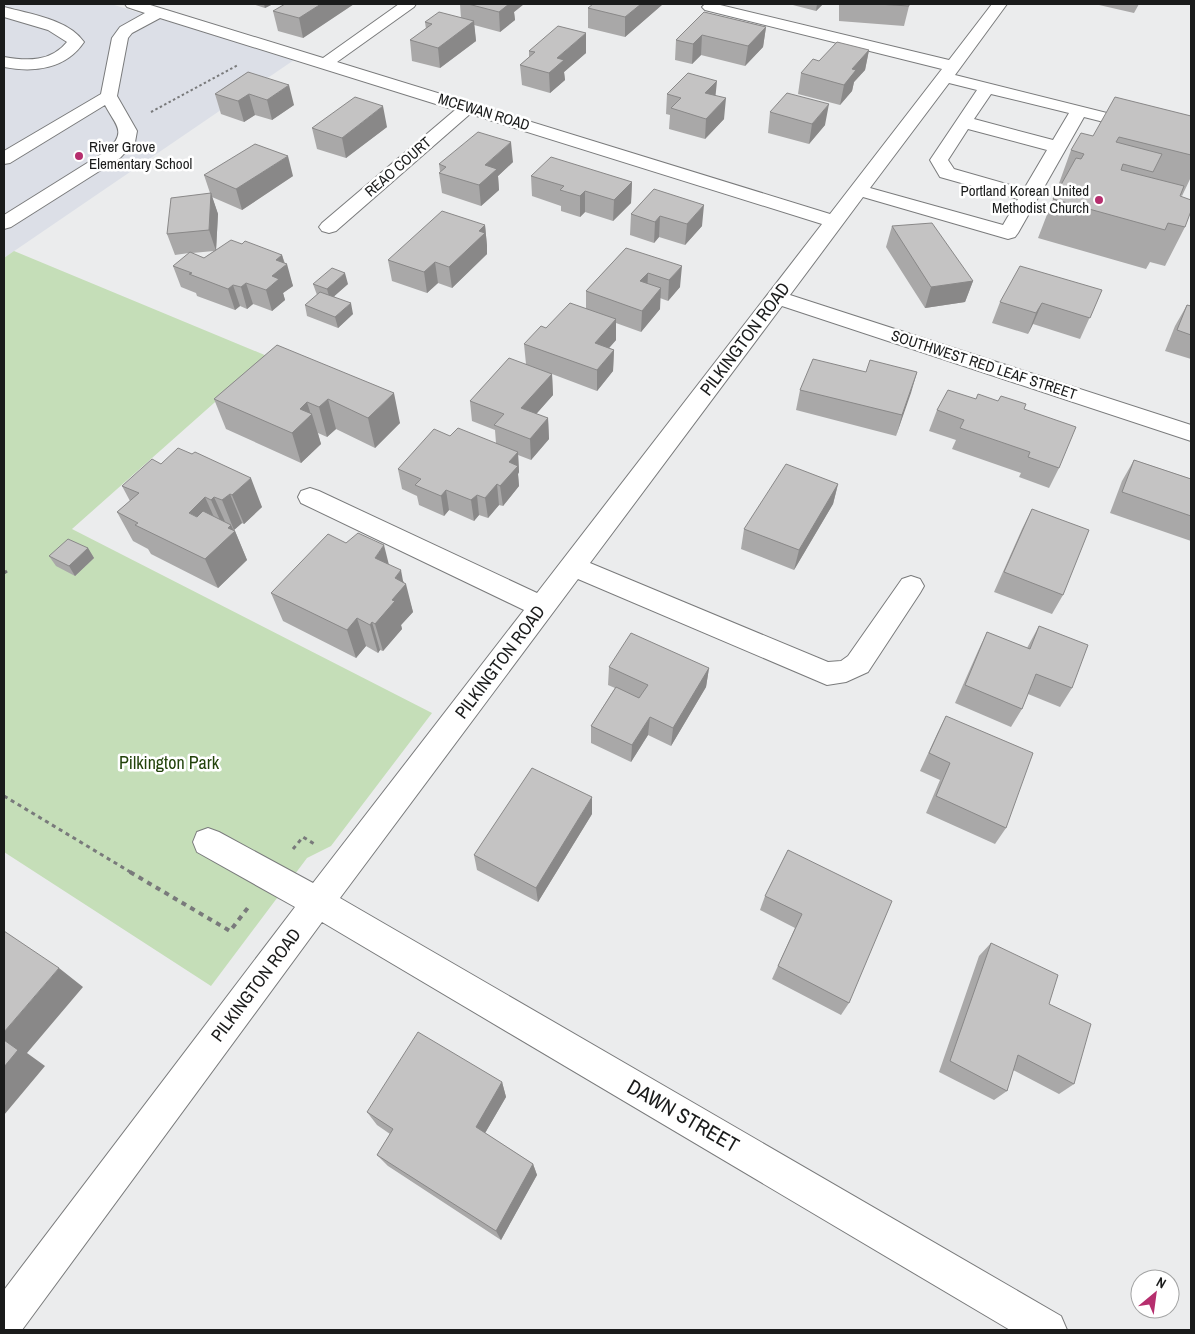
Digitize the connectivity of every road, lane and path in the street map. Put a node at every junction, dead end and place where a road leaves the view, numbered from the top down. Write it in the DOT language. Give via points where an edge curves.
graph roads {
  1 [pos="132,4"];
  2 [pos="409,4"];
  3 [pos="1000,4"];
  4 [pos="710,7"];
  5 [pos="4,12"];
  6 [pos="158,12"];
  7 [pos="4,62"];
  8 [pos="326,63"];
  9 [pos="948,71"];
  10 [pos="987,88"];
  11 [pos="109,96"];
  12 [pos="468,107"];
  13 [pos="1079,110"];
  14 [pos="964,122"];
  15 [pos="1191,139"];
  16 [pos="1058,147"];
  17 [pos="4,159"];
  18 [pos="858,190"];
  19 [pos="1029,196"];
  20 [pos="835,222"];
  21 [pos="4,223"];
  22 [pos="329,227"];
  23 [pos="776,298"];
  24 [pos="1191,433"];
  25 [pos="310,497"];
  26 [pos="572,566"];
  27 [pos="912,586"];
  28 [pos="542,607"];
  29 [pos="208,842"];
  30 [pos="318,902"];
  31 [pos="4,1322"];
  32 [pos="1047,1330"];
  1 -- 6 [label="street, MCEWAN ROAD"];
  2 -- 8 [label="street"];
  3 -- 9 [label="street, PILKINGTON ROAD"];
  4 -- 9 [label="street"];
  5 -- 7 [label="street" via="63,31 76,42 61,57 45,63 27,66"];
  6 -- 8 [label="street, MCEWAN ROAD"];
  6 -- 11 [label="street" via="126,30 120,38"];
  8 -- 12 [label="street, MCEWAN ROAD"];
  9 -- 10 [label="street"];
  9 -- 18 [label="street, PILKINGTON ROAD"];
  10 -- 13 [label="street"];
  10 -- 14 [label="street"];
  11 -- 17 [label="street"];
  11 -- 21 [label="street" via="128,131 121,148"];
  12 -- 20 [label="street, MCEWAN ROAD"];
  12 -- 22 [label="street, REAO COURT"];
  13 -- 15 [label="street"];
  13 -- 16 [label="street"];
  14 -- 16 [label="street"];
  14 -- 19 [label="street" via="939,160 947,173"];
  16 -- 19 [label="street"];
  18 -- 19 [label="street" via="1008,234"];
  18 -- 20 [label="street, PILKINGTON ROAD"];
  20 -- 23 [label="street, PILKINGTON ROAD"];
  23 -- 24 [label="street, SOUTHWEST RED LEAF STREET"];
  23 -- 26 [label="street, PILKINGTON ROAD"];
  25 -- 28 [label="street"];
  26 -- 27 [label="street" via="827,674 846,671 858,664"];
  26 -- 28 [label="street, PILKINGTON ROAD"];
  28 -- 30 [label="street, PILKINGTON ROAD"];
  29 -- 30 [label="street, DAWN STREET"];
  30 -- 31 [label="street, PILKINGTON ROAD"];
  30 -- 32 [label="street, DAWN STREET"];
}
